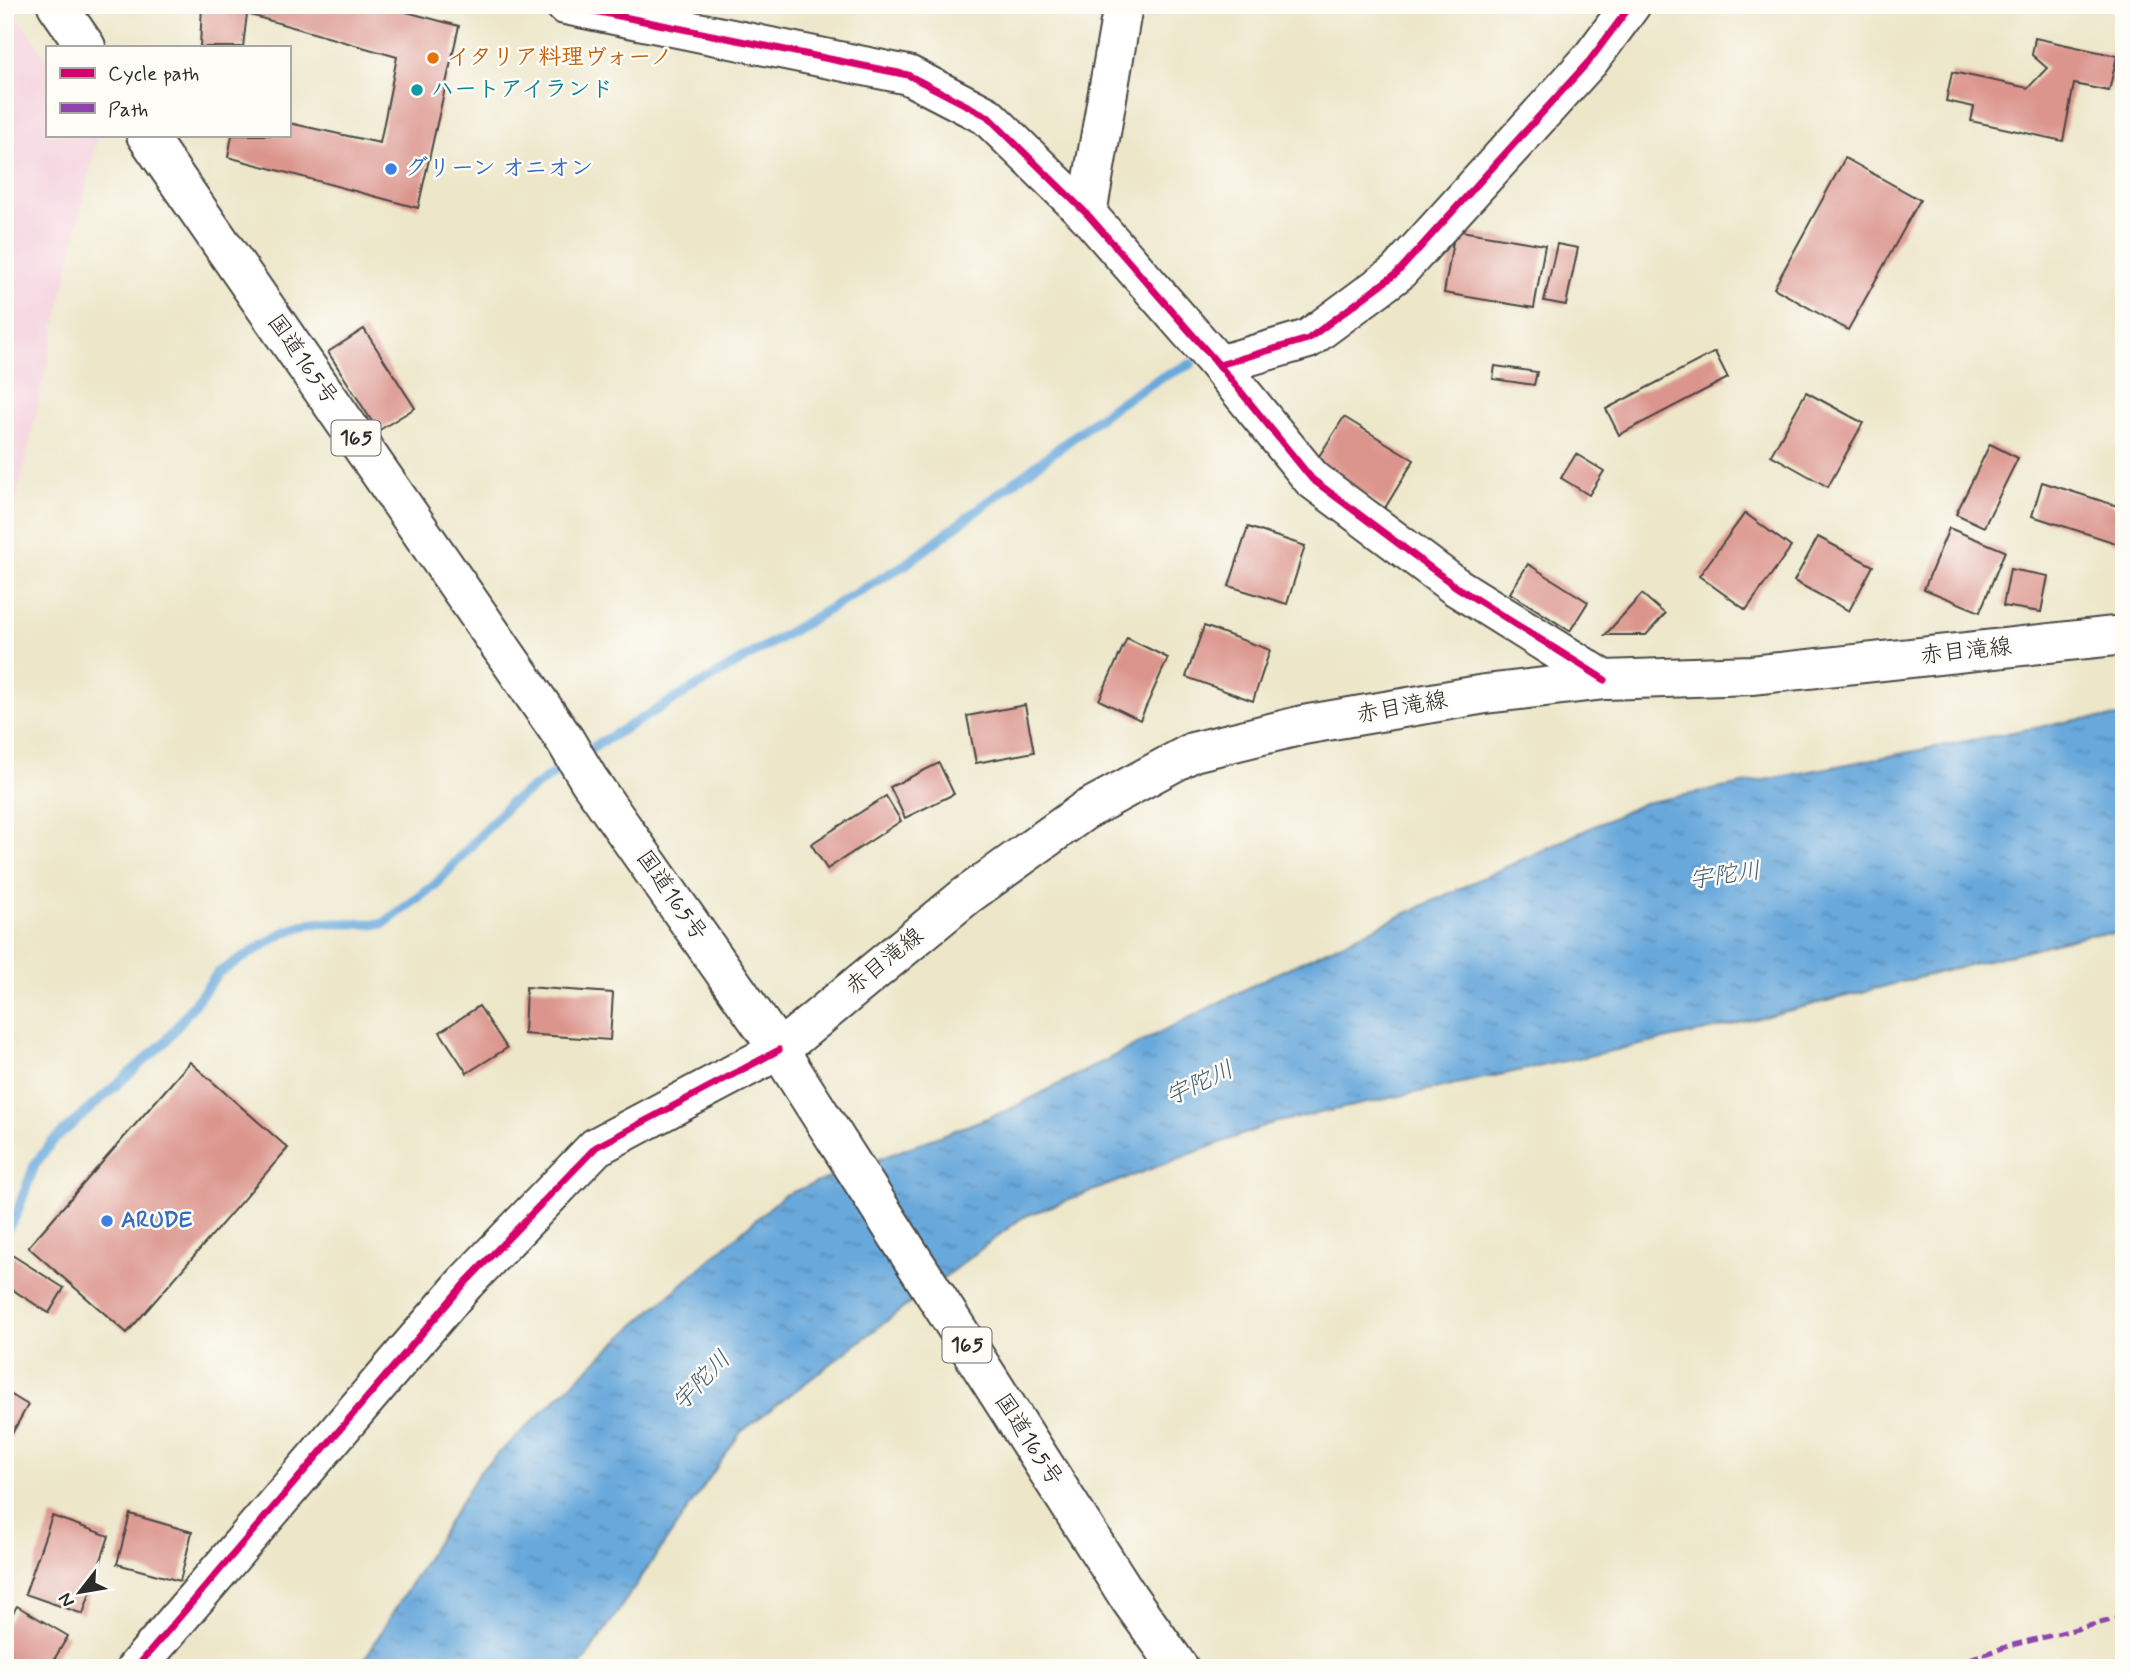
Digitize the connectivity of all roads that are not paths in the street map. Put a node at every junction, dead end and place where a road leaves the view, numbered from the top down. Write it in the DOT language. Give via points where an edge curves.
graph roads {
  1 [pos="57,5"];
  2 [pos="565,5"];
  3 [pos="1123,5"];
  4 [pos="1631,5"];
  5 [pos="85,46"];
  6 [pos="147,136"];
  7 [pos="1087,214"];
  8 [pos="1219,365"];
  9 [pos="2124,635"];
  10 [pos="1605,680"];
  11 [pos="779,1050"];
  12 [pos="136,1668"];
  13 [pos="1179,1668"];
  1 -- 5 [label="main road"];
  2 -- 7 [label="main road" via="908,75 987,117"];
  3 -- 7 [label="main road"];
  4 -- 8 [label="main road" via="1590,60 1397,273 1308,339"];
  6 -- 11 [label="main road, 国道165号 / 165"];
  7 -- 8 [label="main road"];
  8 -- 10 [label="main road" via="1312,479 1455,586"];
  9 -- 10 [label="main road, 赤目滝線" via="1752,675"];
  10 -- 11 [label="main road, 赤目滝線" via="1485,694 1315,723 1193,752 1084,811 966,896"];
  11 -- 12 [label="main road, 赤目滝線" via="596,1147 465,1283"];
  11 -- 13 [label="main road, 国道165号 / 165" via="1129,1598"];
}
